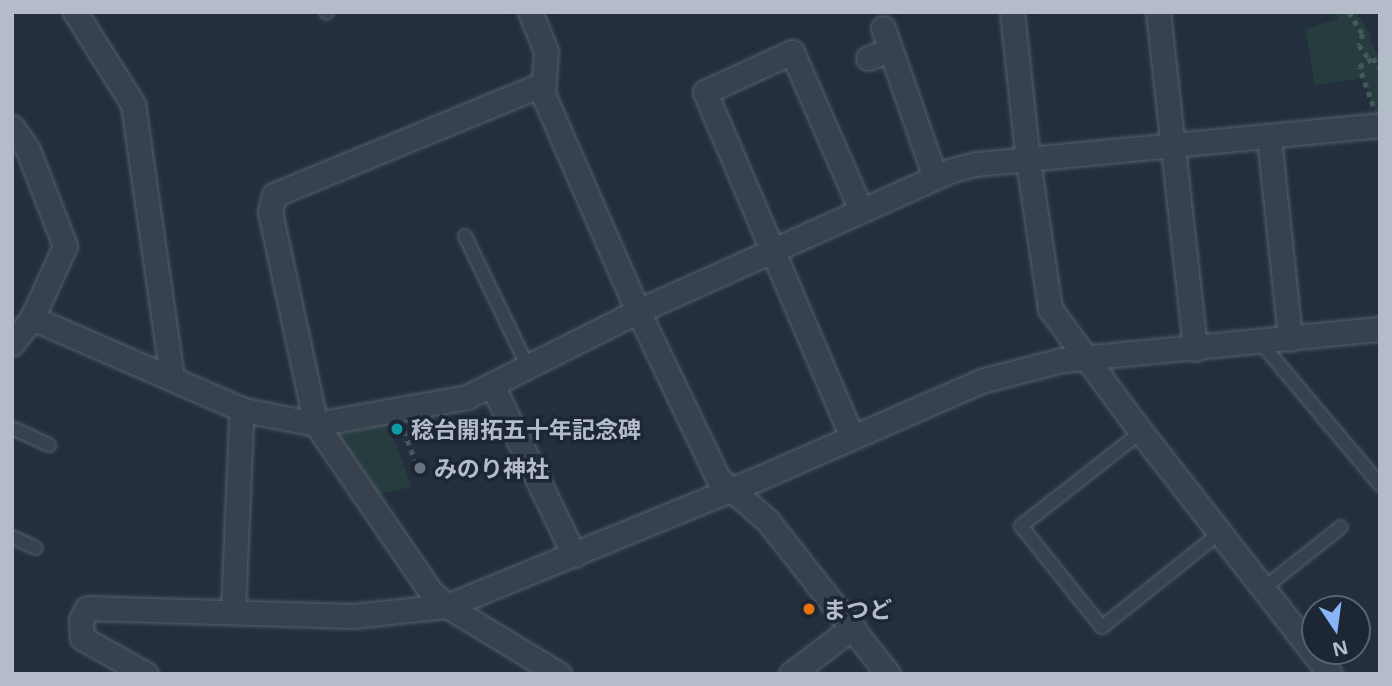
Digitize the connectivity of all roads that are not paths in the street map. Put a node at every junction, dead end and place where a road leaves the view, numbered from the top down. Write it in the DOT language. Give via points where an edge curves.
graph roads {
  1 [pos="75,12"];
  2 [pos="530,12"];
  3 [pos="1012,12"];
  4 [pos="1158,12"];
  5 [pos="868,58"];
  6 [pos="543,84"];
  7 [pos="1378,121"];
  8 [pos="12,127"];
  9 [pos="1269,138"];
  10 [pos="1172,147"];
  11 [pos="1028,161"];
  12 [pos="935,177"];
  13 [pos="861,210"];
  14 [pos="465,236"];
  15 [pos="775,249"];
  16 [pos="638,311"];
  17 [pos="1380,330"];
  18 [pos="19,331"];
  19 [pos="1290,339"];
  20 [pos="1262,343"];
  21 [pos="1195,349"];
  22 [pos="1086,359"];
  23 [pos="528,367"];
  24 [pos="172,378"];
  25 [pos="492,385"];
  26 [pos="244,410"];
  27 [pos="316,424"];
  28 [pos="12,428"];
  29 [pos="1141,432"];
  30 [pos="852,437"];
  31 [pos="49,445"];
  32 [pos="1380,485"];
  33 [pos="734,489"];
  34 [pos="1341,527"];
  35 [pos="1221,532"];
  36 [pos="12,537"];
  37 [pos="36,548"];
  38 [pos="574,555"];
  39 [pos="1264,588"];
  40 [pos="447,606"];
  41 [pos="233,612"];
  42 [pos="853,627"];
  43 [pos="548,671"];
  44 [pos="146,674"];
  45 [pos="792,674"];
  46 [pos="888,674"];
  47 [pos="1330,674"];
  1 -- 24 [label="street" via="133,104"];
  2 -- 6 [label="street" via="546,51"];
  3 -- 11 [label="street"];
  4 -- 10 [label="street"];
  5 -- 12 [label="street" via="887,39"];
  6 -- 16 [label="street" via="543,94"];
  6 -- 27 [label="street" via="274,195 270,212"];
  7 -- 9 [label="street"];
  8 -- 18 [label="street" via="28,150 65,246"];
  9 -- 10 [label="street"];
  9 -- 19 [label="street"];
  10 -- 11 [label="street"];
  10 -- 21 [label="street"];
  11 -- 12 [label="street" via="976,164"];
  11 -- 22 [label="street" via="1051,309"];
  12 -- 13 [label="street"];
  13 -- 15 [label="street"];
  13 -- 15 [label="street" via="792,52 780,57 705,92"];
  14 -- 23 [label="lane"];
  15 -- 16 [label="street"];
  15 -- 30 [label="street"];
  16 -- 23 [label="street"];
  16 -- 33 [label="street" via="718,478"];
  17 -- 19 [label="street"];
  18 -- 24 [label="street"];
  19 -- 20 [label="street"];
  20 -- 21 [label="street"];
  20 -- 32 [label="lane"];
  21 -- 22 [label="street"];
  22 -- 29 [label="street"];
  22 -- 30 [label="street" via="1062,360 981,381"];
  23 -- 25 [label="street"];
  24 -- 26 [label="street"];
  25 -- 27 [label="street" via="467,397"];
  25 -- 38 [label="street"];
  26 -- 27 [label="street"];
  26 -- 41 [label="street"];
  27 -- 40 [label="street" via="431,592"];
  28 -- 31 [label="lane"];
  29 -- 35 [label="street"];
  29 -- 35 [label="lane" via="1021,526 1102,627"];
  30 -- 33 [label="street"];
  33 -- 38 [label="street"];
  33 -- 42 [label="street" via="767,520"];
  34 -- 39 [label="lane"];
  35 -- 39 [label="street"];
  36 -- 37 [label="lane"];
  38 -- 40 [label="street"];
  39 -- 47 [label="street"];
  40 -- 41 [label="street" via="354,616"];
  40 -- 43 [label="street"];
  41 -- 44 [label="street" via="87,608 81,621 82,638"];
  42 -- 45 [label="street"];
  42 -- 46 [label="street"];
}
